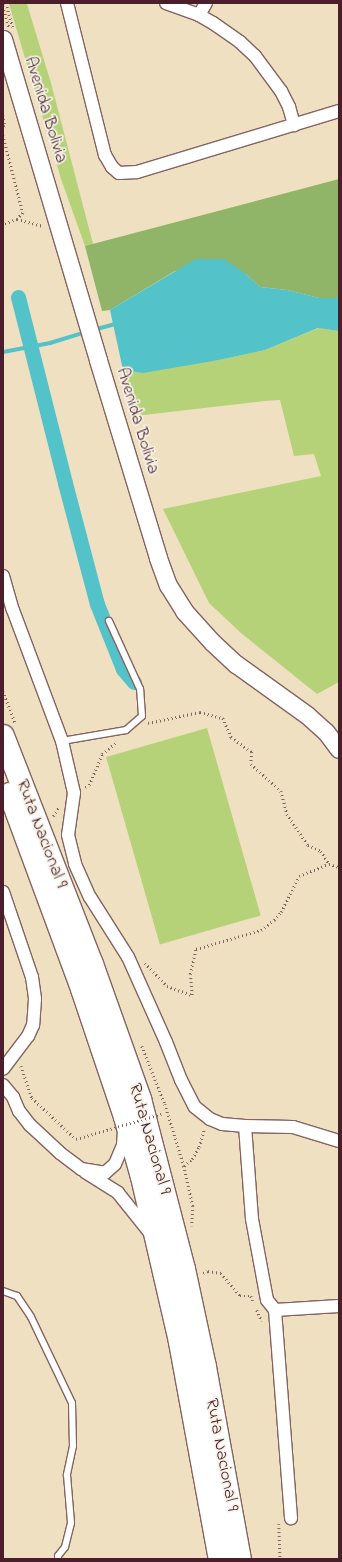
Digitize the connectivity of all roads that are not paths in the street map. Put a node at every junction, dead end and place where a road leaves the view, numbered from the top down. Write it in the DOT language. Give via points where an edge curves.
graph roads {
  1 [pos="67,3"];
  2 [pos="166,3"];
  3 [pos="206,3"];
  4 [pos="199,15"];
  5 [pos="3,39"];
  6 [pos="339,111"];
  7 [pos="294,125"];
  8 [pos="3,576"];
  9 [pos="109,621"];
  10 [pos="3,736"];
  11 [pos="62,741"];
  12 [pos="339,749"];
  13 [pos="3,774"];
  14 [pos="3,892"];
  15 [pos="3,1069"];
  16 [pos="3,1085"];
  17 [pos="125,1117"];
  18 [pos="245,1126"];
  19 [pos="339,1141"];
  20 [pos="81,1169"];
  21 [pos="156,1239"];
  22 [pos="3,1291"];
  23 [pos="339,1306"];
  24 [pos="275,1310"];
  25 [pos="285,1519"];
  26 [pos="58,1559"];
  27 [pos="220,1559"];
  28 [pos="240,1559"];
  1 -- 7 [label="street" via="105,155 119,173 137,172"];
  2 -- 4 [label="street"];
  3 -- 4 [label="street"];
  4 -- 7 [label="street" via="226,31 255,56 281,91"];
  5 -- 12 [label="street, Avenida Bolivia" via="168,585 197,627 236,664 307,715 326,732"];
  6 -- 7 [label="street"];
  8 -- 11 [label="street" via="13,610"];
  9 -- 11 [label="lane" via="140,689 142,716 126,730"];
  10 -- 28 [label="highway, Ruta Nacional 9" via="89,957 140,1099 184,1269 205,1367"];
  11 -- 18 [label="street" via="74,793 68,835 75,864 90,898 128,957 195,1107 210,1119 222,1124"];
  13 -- 17 [label="highway, Ruta Nacional 9" via="82,989"];
  14 -- 15 [label="street" via="32,977 35,999 33,1025 28,1036"];
  16 -- 20 [label="street" via="30,1125"];
  17 -- 20 [label="street" via="123,1145 115,1164 104,1173"];
  17 -- 21 [label="highway, Ruta Nacional 9"];
  18 -- 19 [label="street" via="293,1127"];
  18 -- 24 [label="street" via="252,1219 267,1300"];
  20 -- 21 [label="street" via="118,1193"];
  21 -- 27 [label="highway, Ruta Nacional 9" via="181,1350"];
  22 -- 26 [label="lane" via="17,1296 31,1317 72,1403 73,1446 67,1475 71,1523 65,1547"];
  23 -- 24 [label="street"];
  24 -- 25 [label="street"];
}
